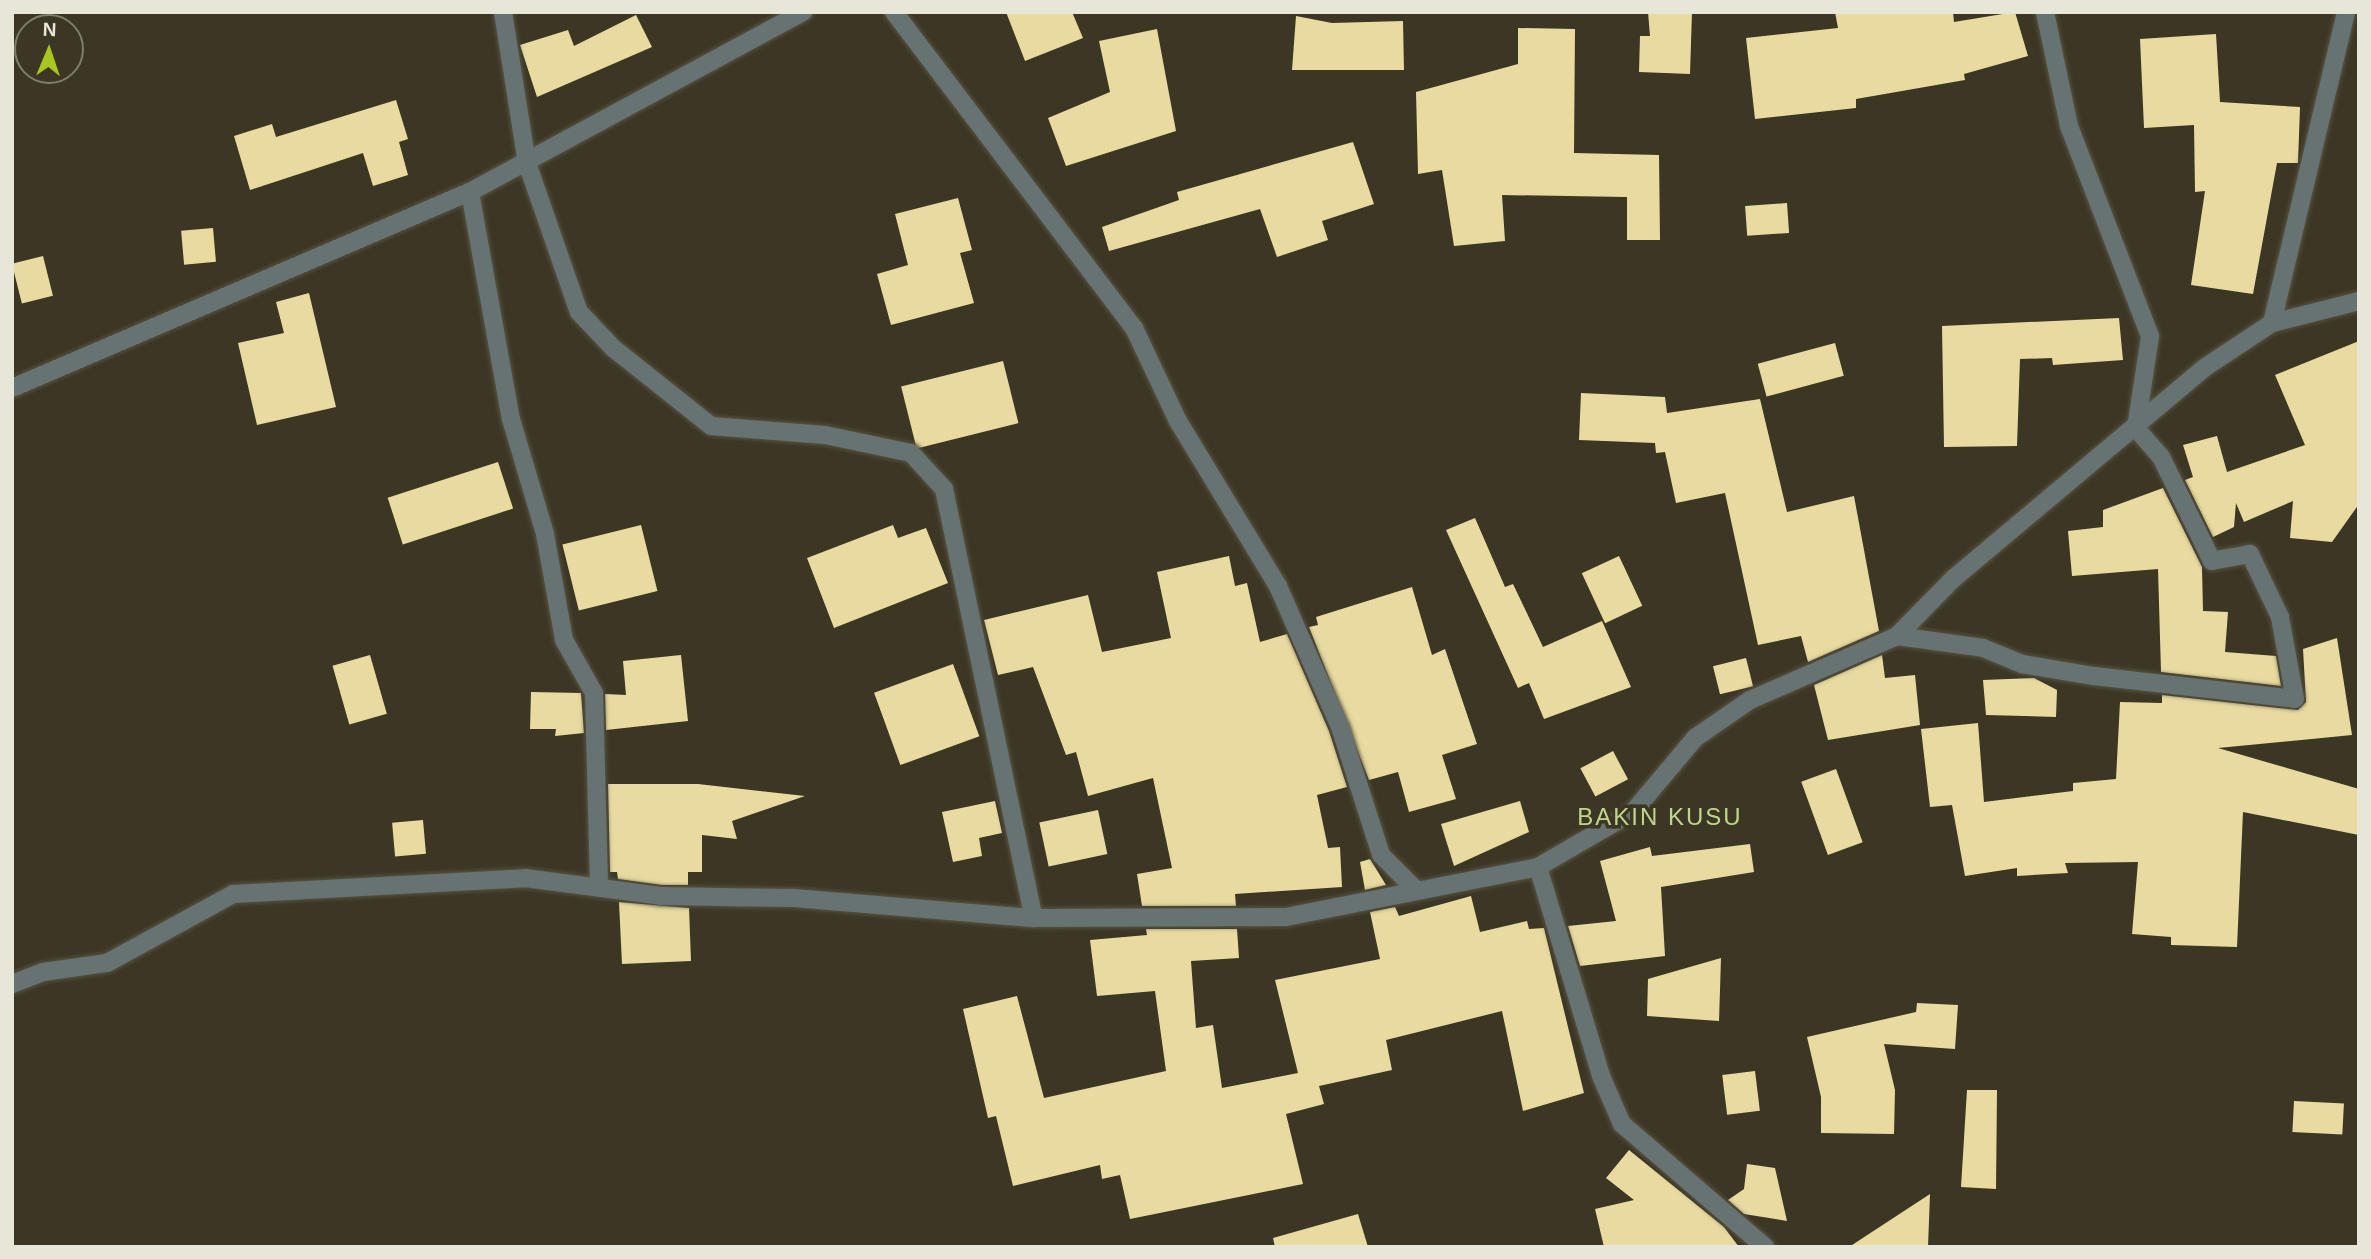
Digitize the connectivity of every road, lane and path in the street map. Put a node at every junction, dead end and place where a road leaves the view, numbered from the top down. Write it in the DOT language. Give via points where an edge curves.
graph roads {
  1 [pos="503,12"];
  2 [pos="803,12"];
  3 [pos="894,12"];
  4 [pos="2045,12"];
  5 [pos="2346,12"];
  6 [pos="527,163"];
  7 [pos="470,192"];
  8 [pos="2359,301"];
  9 [pos="2272,323"];
  10 [pos="12,388"];
  11 [pos="2136,428"];
  12 [pos="1897,636"];
  13 [pos="1538,867"];
  14 [pos="599,886"];
  15 [pos="1415,888"];
  16 [pos="1034,918"];
  17 [pos="12,984"];
  18 [pos="1765,1247"];
  1 -- 6 [label="street"];
  2 -- 6 [label="street"];
  3 -- 15 [label="street" via="1134,328 1178,421 1279,586 1339,727 1381,855"];
  4 -- 11 [label="street" via="2069,126 2150,335"];
  5 -- 9 [label="street"];
  6 -- 7 [label="street"];
  6 -- 16 [label="street" via="579,312 672,398 711,426 825,435 911,453 944,489"];
  7 -- 10 [label="street"];
  7 -- 14 [label="street" via="511,419 545,534 564,640 594,693"];
  8 -- 9 [label="street"];
  9 -- 11 [label="street" via="2204,368"];
  11 -- 12 [label="street" via="1954,578"];
  11 -- 12 [label="street" via="2161,457 2212,561 2250,554 2280,617 2295,699 2094,676 2022,664 1983,648"];
  12 -- 13 [label="street" via="1750,700 1695,737 1633,812"];
  13 -- 15 [label="street"];
  13 -- 18 [label="street" via="1601,1076 1622,1124"];
  14 -- 16 [label="street"];
  14 -- 17 [label="street" via="525,878 233,894 107,963 43,972"];
  15 -- 16 [label="street" via="1286,917"];
}
